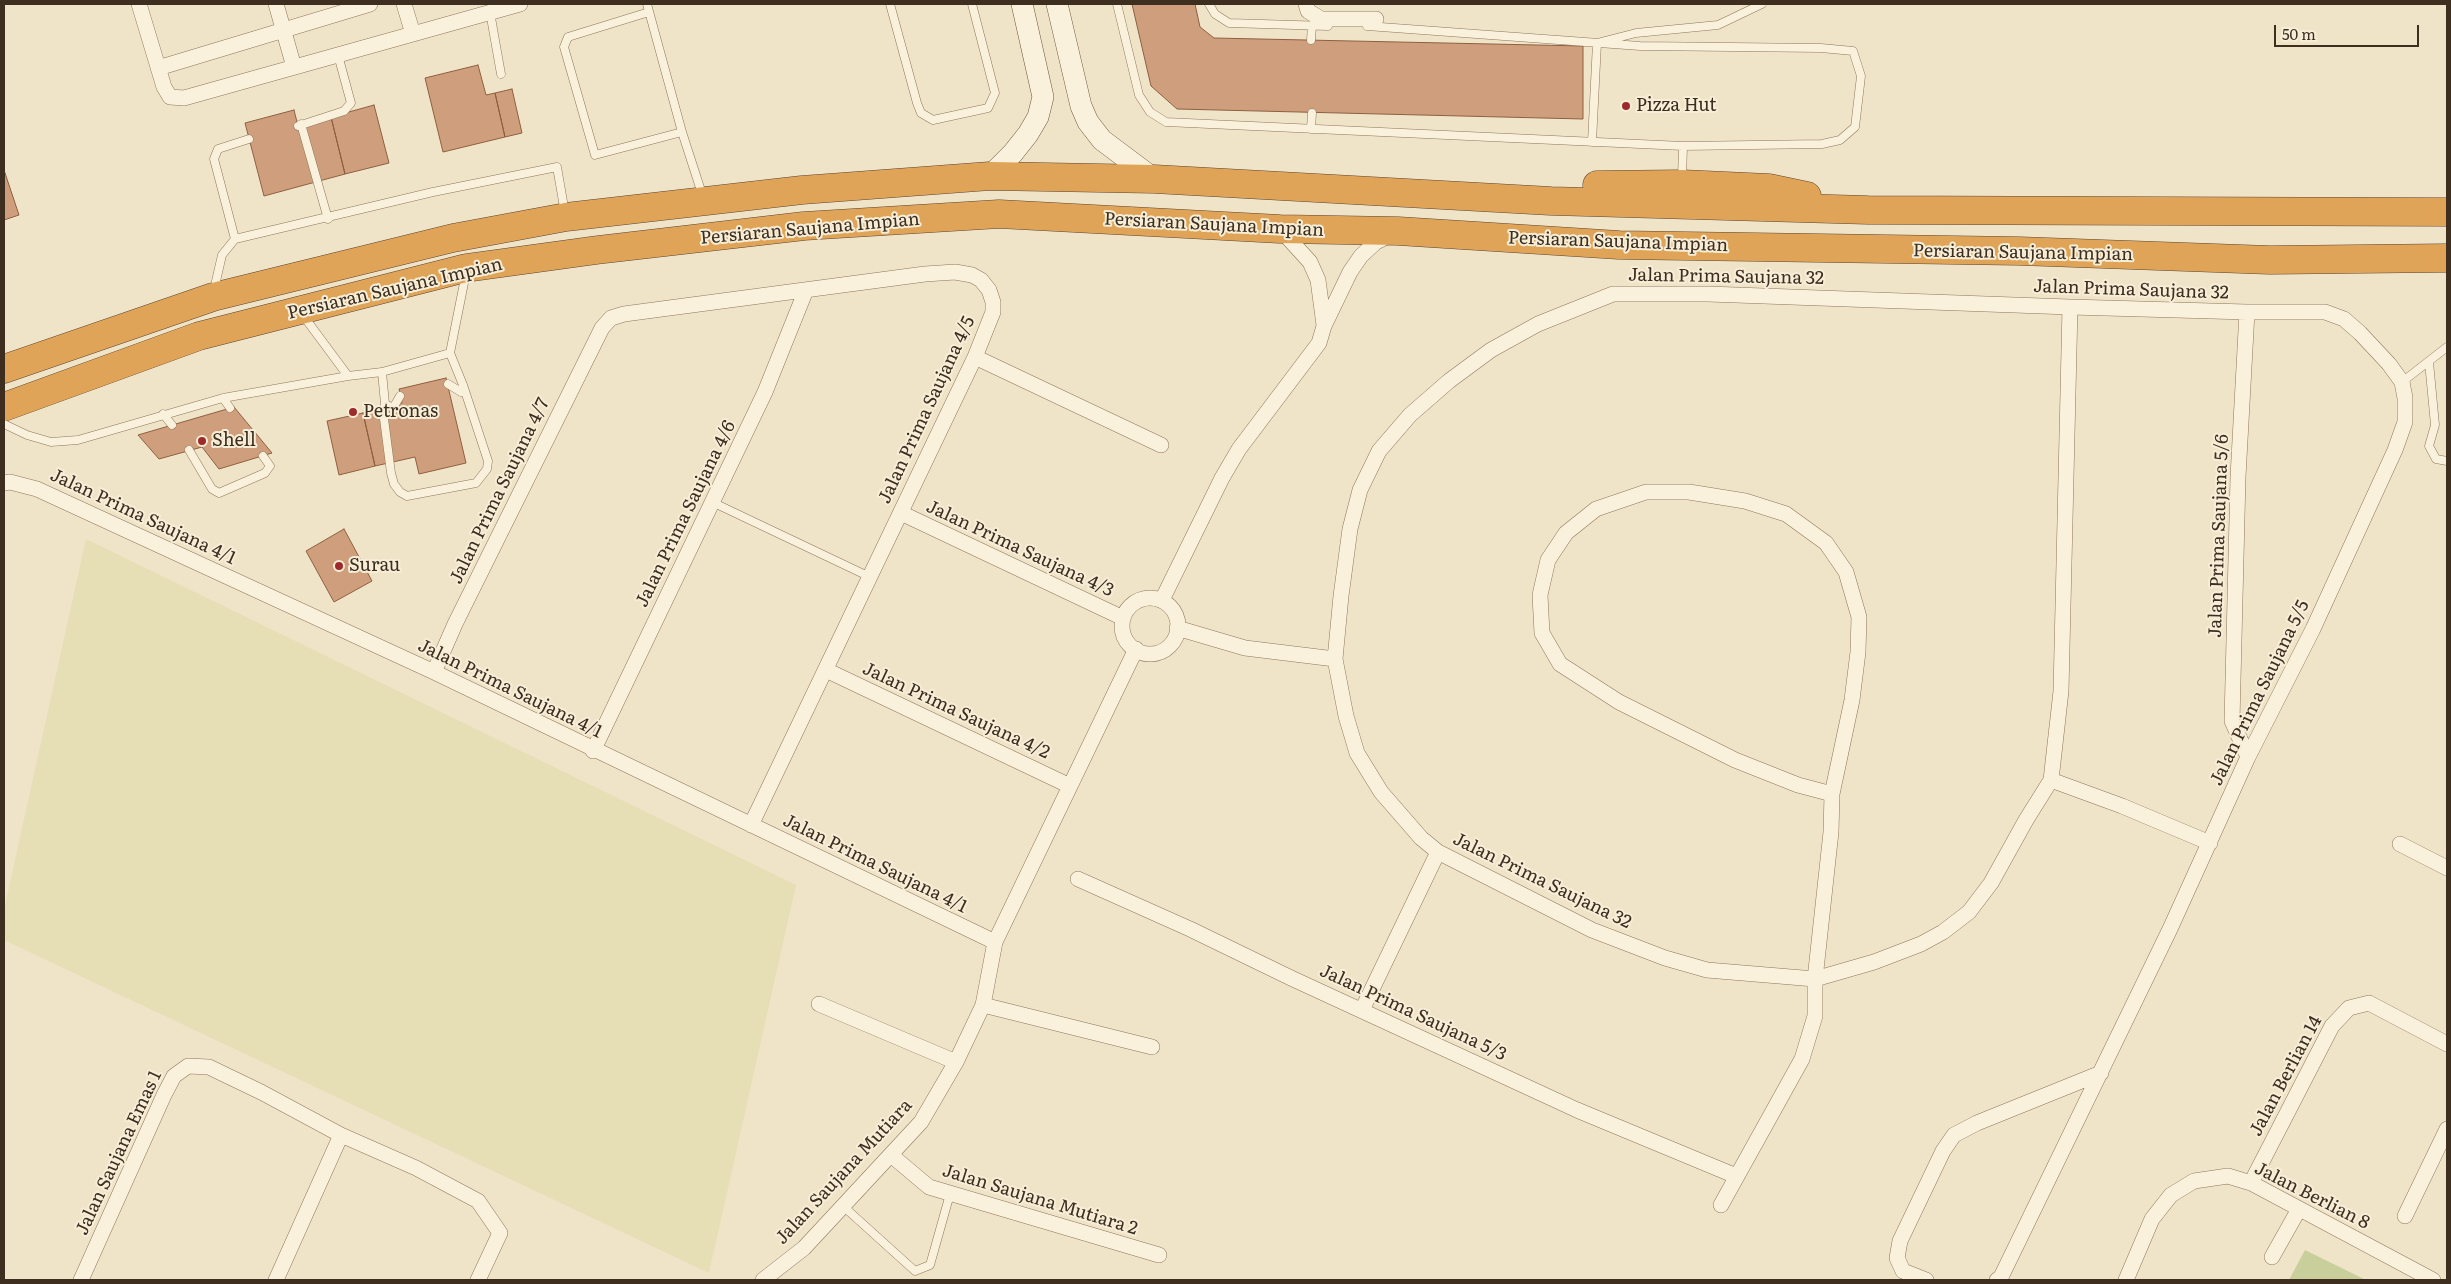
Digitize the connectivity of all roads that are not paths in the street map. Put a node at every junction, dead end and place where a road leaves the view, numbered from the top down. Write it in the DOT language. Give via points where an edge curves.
graph roads {
  1 [pos="139,4"];
  2 [pos="276,4"];
  3 [pos="370,4"];
  4 [pos="404,4"];
  5 [pos="520,4"];
  6 [pos="890,4"];
  7 [pos="972,4"];
  8 [pos="1022,4"];
  9 [pos="1057,4"];
  10 [pos="1118,4"];
  11 [pos="1209,4"];
  12 [pos="1306,4"];
  13 [pos="1762,4"];
  14 [pos="648,8"];
  15 [pos="490,12"];
  16 [pos="1376,19"];
  17 [pos="1312,26"];
  18 [pos="284,30"];
  19 [pos="413,34"];
  20 [pos="1312,40"];
  21 [pos="1597,43"];
  22 [pos="338,55"];
  23 [pos="294,67"];
  24 [pos="158,68"];
  25 [pos="501,74"];
  26 [pos="1312,113"];
  27 [pos="1311,129"];
  28 [pos="682,132"];
  29 [pos="249,139"];
  30 [pos="1592,142"];
  31 [pos="1683,146"];
  32 [pos="990,176"];
  33 [pos="1154,179"];
  34 [pos="1682,184"];
  35 [pos="704,201"];
  36 [pos="1551,201"];
  37 [pos="1838,209"];
  38 [pos="2447,212"];
  39 [pos="566,216"];
  40 [pos="328,218"];
  41 [pos="1280,229"];
  42 [pos="1398,232"];
  43 [pos="235,239"];
  44 [pos="2447,258"];
  45 [pos="466,268"];
  46 [pos="806,290"];
  47 [pos="213,297"];
  48 [pos="2070,307"];
  49 [pos="299,310"];
  50 [pos="2246,312"];
  51 [pos="1324,326"];
  52 [pos="602,328"];
  53 [pos="2360,333"];
  54 [pos="2447,347"];
  55 [pos="450,353"];
  56 [pos="976,357"];
  57 [pos="2429,362"];
  58 [pos="4,369"];
  59 [pos="382,372"];
  60 [pos="348,376"];
  61 [pos="2402,382"];
  62 [pos="448,384"];
  63 [pos="463,385"];
  64 [pos="400,396"];
  65 [pos="223,398"];
  66 [pos="385,404"];
  67 [pos="4,407"];
  68 [pos="230,408"];
  69 [pos="163,414"];
  70 [pos="4,424"];
  71 [pos="172,425"];
  72 [pos="1161,445"];
  73 [pos="189,450"];
  74 [pos="263,456"];
  75 [pos="2447,461"];
  76 [pos="4,483"];
  77 [pos="712,502"];
  78 [pos="901,513"];
  79 [pos="870,578"];
  80 [pos="1162,600"];
  81 [pos="1123,618"];
  82 [pos="1177,628"];
  83 [pos="1136,650"];
  84 [pos="1335,659"];
  85 [pos="826,670"];
  86 [pos="434,672"];
  87 [pos="593,751"];
  88 [pos="2248,757"];
  89 [pos="2051,780"];
  90 [pos="1070,786"];
  91 [pos="1832,794"];
  92 [pos="751,825"];
  93 [pos="2210,843"];
  94 [pos="2400,844"];
  95 [pos="1438,852"];
  96 [pos="2447,868"];
  97 [pos="1078,879"];
  98 [pos="995,942"];
  99 [pos="1815,979"];
  100 [pos="819,1004"];
  101 [pos="983,1005"];
  102 [pos="1362,1010"];
  103 [pos="2447,1044"];
  104 [pos="1152,1047"];
  105 [pos="956,1062"];
  106 [pos="2101,1073"];
  107 [pos="2447,1129"];
  108 [pos="341,1135"];
  109 [pos="891,1155"];
  110 [pos="1736,1176"];
  111 [pos="2251,1183"];
  112 [pos="950,1194"];
  113 [pos="1721,1205"];
  114 [pos="843,1206"];
  115 [pos="2299,1209"];
  116 [pos="2405,1216"];
  117 [pos="1159,1255"];
  118 [pos="2272,1257"];
  119 [pos="81,1280"];
  120 [pos="276,1280"];
  121 [pos="478,1280"];
  122 [pos="763,1280"];
  123 [pos="1926,1280"];
  124 [pos="1997,1280"];
  125 [pos="2126,1280"];
  126 [pos="2433,1280"];
  1 -- 24 [label="street"];
  2 -- 18 [label="street"];
  3 -- 18 [label="street"];
  4 -- 19 [label="street"];
  5 -- 15 [label="street"];
  6 -- 7 [label="lane" via="920,113 933,120 988,108 995,93"];
  8 -- 32 [label="street" via="1043,97 1038,117 1028,134"];
  9 -- 33 [label="street" via="1081,106 1088,122 1102,140"];
  10 -- 27 [label="lane" via="1139,95 1150,112 1166,122"];
  11 -- 17 [label="lane" via="1215,14 1229,23"];
  12 -- 16 [label="street" via="1308,11 1321,19"];
  13 -- 21 [label="lane" via="1718,25 1636,33"];
  14 -- 28 [label="lane"];
  14 -- 28 [label="lane" via="568,37 564,47 595,155"];
  15 -- 19 [label="street"];
  15 -- 25 [label="lane"];
  17 -- 20 [label="lane"];
  17 -- 21 [label="lane" via="1384,27"];
  18 -- 23 [label="street"];
  18 -- 24 [label="street"];
  19 -- 22 [label="street"];
  21 -- 30 [label="lane"];
  21 -- 31 [label="lane" via="1853,51 1861,76 1855,127 1840,140 1822,144"];
  22 -- 23 [label="street"];
  22 -- 40 [label="lane" via="351,103 344,111 299,125"];
  23 -- 24 [label="street" via="184,98 170,97"];
  26 -- 27 [label="lane"];
  27 -- 30 [label="lane"];
  28 -- 35 [label="lane"];
  29 -- 43 [label="lane" via="218,149 214,159"];
  30 -- 31 [label="lane"];
  31 -- 34 [label="lane"];
  32 -- 33 [label="highway, Persiaran Saujana Impian"];
  32 -- 35 [label="highway, Persiaran Saujana Impian"];
  33 -- 36 [label="highway, Persiaran Saujana Impian"];
  34 -- 36 [label="highway" via="1593,185"];
  34 -- 37 [label="highway" via="1769,188 1799,193"];
  35 -- 39 [label="highway, Persiaran Saujana Impian"];
  36 -- 37 [label="highway, Persiaran Saujana Impian"];
  37 -- 38 [label="highway, Persiaran Saujana Impian"];
  39 -- 40 [label="lane" via="557,167 433,192"];
  39 -- 47 [label="highway, Persiaran Saujana Impian" via="366,258"];
  40 -- 43 [label="lane"];
  41 -- 42 [label="highway, Persiaran Saujana Impian"];
  41 -- 45 [label="highway, Persiaran Saujana Impian" via="999,214 804,226"];
  41 -- 51 [label="street" via="1313,268 1323,302"];
  42 -- 44 [label="highway, Persiaran Saujana Impian" via="1619,245 2019,251 2270,260"];
  42 -- 51 [label="street" via="1376,242 1361,256"];
  43 -- 47 [label="lane" via="222,255"];
  45 -- 49 [label="highway, Persiaran Saujana Impian"];
  45 -- 55 [label="lane"];
  46 -- 52 [label="street, Jalan Prima Saujana 4/5" via="624,314 611,318"];
  46 -- 56 [label="street, Jalan Prima Saujana 4/5" via="946,272 972,275 982,280 994,302"];
  46 -- 77 [label="street, Jalan Prima Saujana 4/6" via="765,392"];
  47 -- 58 [label="highway, Persiaran Saujana Impian"];
  48 -- 50 [label="street, Jalan Prima Saujana 32"];
  48 -- 84 [label="street, Jalan Prima Saujana 32" via="1708,294 1613,294 1538,324 1491,350 1449,381 1410,415 1380,450 1360,490 1350,529"];
  48 -- 89 [label="street" via="2061,691"];
  49 -- 60 [label="lane"];
  49 -- 67 [label="highway, Persiaran Saujana Impian" via="199,336"];
  50 -- 53 [label="street, Jalan Prima Saujana 32" via="2325,312 2344,319"];
  50 -- 88 [label="street, Jalan Prima Saujana 5/6" via="2232,721"];
  51 -- 80 [label="street" via="1319,343 1239,449"];
  52 -- 86 [label="street, Jalan Prima Saujana 4/7"];
  53 -- 61 [label="street, Jalan Prima Saujana 5/5"];
  54 -- 57 [label="lane"];
  55 -- 59 [label="lane"];
  55 -- 63 [label="lane"];
  56 -- 72 [label="street"];
  56 -- 78 [label="street, Jalan Prima Saujana 4/5"];
  57 -- 61 [label="lane"];
  57 -- 75 [label="lane" via="2435,426 2429,446 2436,459"];
  59 -- 60 [label="lane"];
  59 -- 66 [label="lane"];
  60 -- 65 [label="lane"];
  61 -- 88 [label="street, Jalan Prima Saujana 5/5" via="2405,422 2395,450 2313,629"];
  62 -- 63 [label="lane" via="461,392"];
  63 -- 66 [label="lane" via="488,461 487,468 476,482 407,496 400,492 390,473 383,411"];
  64 -- 66 [label="lane" via="393,408"];
  65 -- 68 [label="lane"];
  65 -- 69 [label="lane"];
  69 -- 70 [label="lane" via="78,440 51,442"];
  69 -- 71 [label="lane"];
  73 -- 74 [label="lane" via="212,489 219,493 266,473 270,466"];
  76 -- 86 [label="street, Jalan Prima Saujana 4/1" via="37,489"];
  77 -- 79 [label="lane"];
  77 -- 87 [label="street, Jalan Prima Saujana 4/6"];
  78 -- 79 [label="street, Jalan Prima Saujana 4/5"];
  78 -- 81 [label="street, Jalan Prima Saujana 4/3"];
  79 -- 85 [label="street, Jalan Prima Saujana 4/5"];
  80 -- 81 [label="street" via="1146,598 1136,601"];
  80 -- 82 [label="street" via="1176,615"];
  81 -- 83 [label="street" via="1125,638"];
  82 -- 83 [label="street" via="1175,638 1162,650 1152,653"];
  82 -- 84 [label="street" via="1245,648"];
  83 -- 90 [label="street, Jalan Saujana Mutiara"];
  84 -- 95 [label="street, Jalan Prima Saujana 32" via="1357,753 1382,792"];
  85 -- 90 [label="street, Jalan Prima Saujana 4/2"];
  85 -- 92 [label="street, Jalan Prima Saujana 4/5"];
  86 -- 87 [label="street, Jalan Prima Saujana 4/1"];
  87 -- 92 [label="street, Jalan Prima Saujana 4/1"];
  88 -- 93 [label="street, Jalan Prima Saujana 5/5"];
  89 -- 93 [label="street"];
  89 -- 99 [label="street" via="1991,883 1969,912 1921,944"];
  90 -- 98 [label="street, Jalan Saujana Mutiara"];
  91 -- 91 [label="street" via="1852,700 1859,617 1846,572 1826,543 1786,514 1746,501 1689,492 1646,492 1596,509 1566,533 1548,560 1540,595 1542,634 1560,664 1619,702 1735,760 1798,785"];
  91 -- 99 [label="street"];
  92 -- 98 [label="street, Jalan Prima Saujana 4/1"];
  93 -- 106 [label="street, Jalan Prima Saujana 5/5"];
  94 -- 96 [label="street"];
  95 -- 99 [label="street, Jalan Prima Saujana 32" via="1592,930 1666,958 1707,970"];
  95 -- 102 [label="street"];
  97 -- 102 [label="street, Jalan Prima Saujana 5/3"];
  98 -- 101 [label="street, Jalan Saujana Mutiara"];
  99 -- 110 [label="street" via="1815,1016 1802,1059"];
  100 -- 105 [label="street"];
  101 -- 104 [label="street"];
  101 -- 105 [label="street, Jalan Saujana Mutiara"];
  102 -- 110 [label="street, Jalan Prima Saujana 5/3" via="1577,1110"];
  103 -- 111 [label="street, Jalan Berlian 14" via="2369,1004 2349,1008 2332,1026"];
  105 -- 109 [label="street, Jalan Saujana Mutiara" via="922,1122"];
  106 -- 123 [label="street" via="1954,1135 1943,1151 1900,1241 1897,1258 1903,1270"];
  106 -- 124 [label="street, Jalan Prima Saujana 5/5"];
  107 -- 116 [label="street"];
  108 -- 119 [label="street, Jalan Saujana Emas 1" via="209,1067 188,1066 174,1076"];
  108 -- 120 [label="street"];
  108 -- 121 [label="street" via="416,1168 478,1201 500,1232"];
  109 -- 112 [label="street, Jalan Saujana Mutiara 2" via="929,1187"];
  109 -- 114 [label="street, Jalan Saujana Mutiara"];
  110 -- 113 [label="street"];
  111 -- 115 [label="street, Jalan Berlian 8"];
  111 -- 125 [label="street, Jalan Berlian 8" via="2228,1176 2194,1181 2171,1195 2152,1219"];
  112 -- 114 [label="lane" via="930,1265 915,1271"];
  112 -- 117 [label="street, Jalan Saujana Mutiara 2"];
  114 -- 122 [label="street, Jalan Saujana Mutiara" via="804,1248"];
  115 -- 118 [label="street"];
  115 -- 126 [label="street, Jalan Berlian 8"];
}
